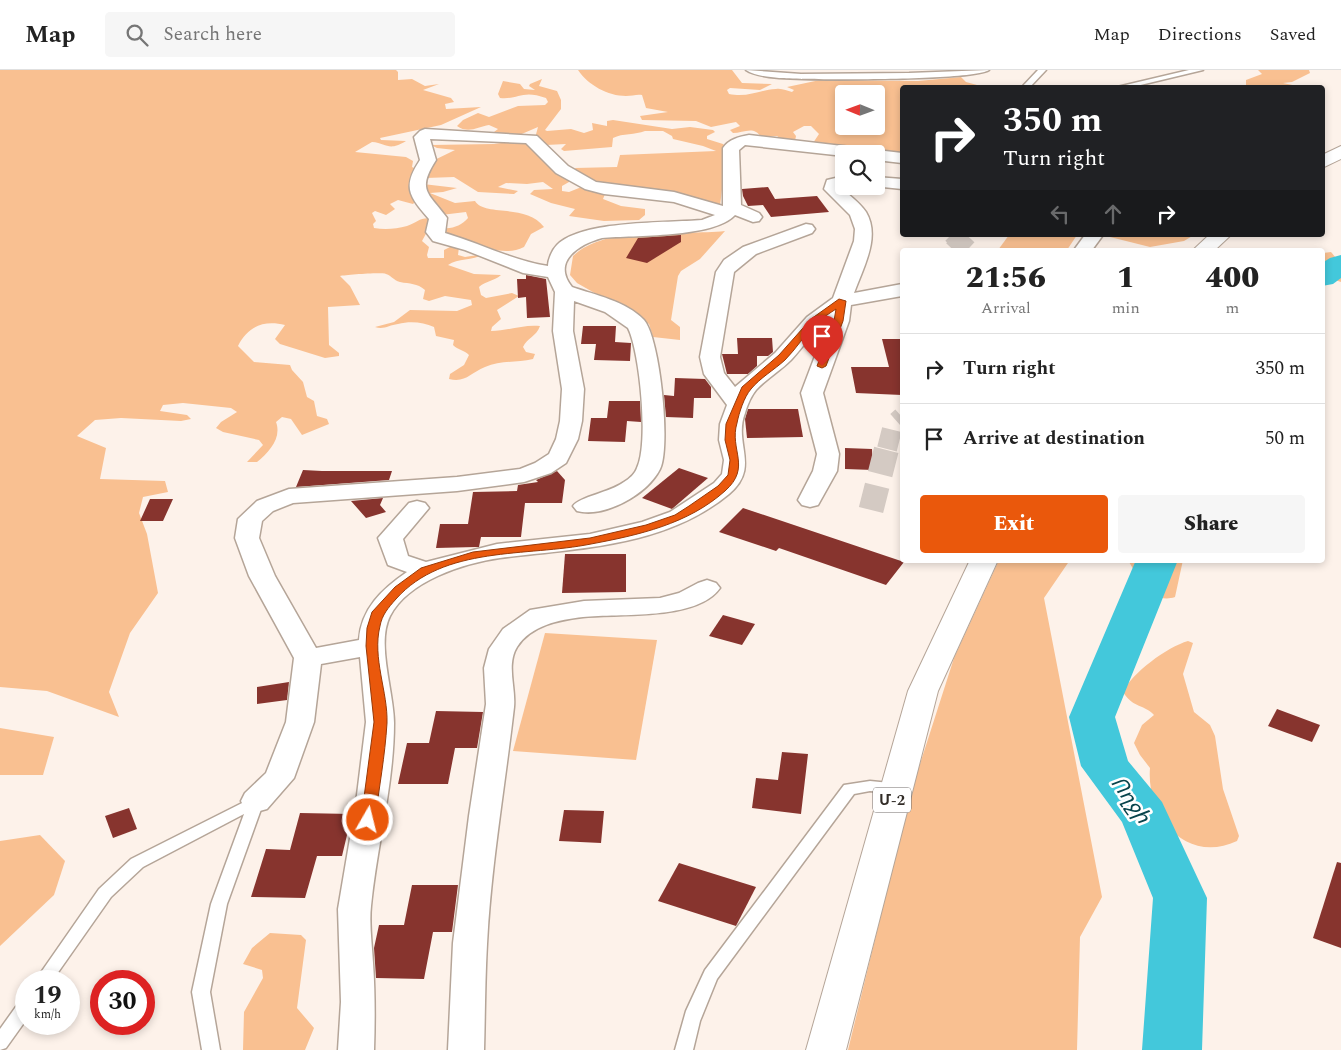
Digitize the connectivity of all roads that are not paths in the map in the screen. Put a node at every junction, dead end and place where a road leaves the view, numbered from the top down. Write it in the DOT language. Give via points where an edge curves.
graph roads {
  1 [pos="750,70"];
  2 [pos="985,70"];
  3 [pos="1042,70"];
  4 [pos="1199,70"];
  5 [pos="1027,85"];
  6 [pos="1130,85"];
  7 [pos="835,150"];
  8 [pos="1341,151"];
  9 [pos="885,155"];
  10 [pos="900,158"];
  11 [pos="1325,161"];
  12 [pos="885,183"];
  13 [pos="900,184"];
  14 [pos="839,195"];
  15 [pos="729,211"];
  16 [pos="753,217"];
  17 [pos="806,229"];
  18 [pos="1093,237"];
  19 [pos="1219,237"];
  20 [pos="1084,248"];
  21 [pos="1206,248"];
  22 [pos="560,282"];
  23 [pos="900,290"];
  24 [pos="842,301"];
  25 [pos="738,405"];
  26 [pos="810,500"];
  27 [pos="585,506"];
  28 [pos="417,508"];
  29 [pos="983,563"];
  30 [pos="426,571"];
  31 [pos="707,588"];
  32 [pos="372,646"];
  33 [pos="308,658"];
  34 [pos="895,788"];
  35 [pos="256,802"];
  36 [pos="51,970"];
  37 [pos="15,1022"];
  38 [pos="0,1044"];
  39 [pos="211,1050"];
  40 [pos="356,1050"];
  41 [pos="466,1050"];
  42 [pos="684,1050"];
  43 [pos="826,1050"];
  1 -- 2 [label="lane" via="788,76 830,76 951,74"];
  3 -- 5 [label="lane"];
  4 -- 6 [label="lane"];
  7 -- 15 [label="street" via="741,141 731,148"];
  8 -- 11 [label="highway"];
  9 -- 10 [label="street"];
  12 -- 13 [label="street"];
  14 -- 24 [label="street" via="858,212 864,229 863,241"];
  15 -- 16 [label="street"];
  15 -- 22 [label="street" via="718,221 680,228 607,231 592,235 564,248 557,257"];
  15 -- 22 [label="street" via="685,200 586,184 559,167 531,139 425,134 422,137 428,160 417,176 415,188 420,200 438,218 435,232 439,237 471,246"];
  17 -- 25 [label="street" via="736,258 725,272 710,357 714,374"];
  18 -- 20 [label="street"];
  19 -- 21 [label="highway"];
  22 -- 27 [label="street" via="618,310 638,326 646,346 651,391 650,467 633,489"];
  22 -- 33 [label="street" via="563,331 573,389 569,430 558,458 524,475 457,484 289,496 265,506 250,519 247,538 262,576"];
  23 -- 24 [label="street"];
  24 -- 25 [label="street" via="814,321 782,357 745,389"];
  24 -- 26 [label="street" via="839,321 812,394 828,454 825,471"];
  25 -- 30 [label="street" via="733,415 730,440 735,460 733,475 722,488 679,517 590,542 477,554"];
  28 -- 30 [label="street" via="390,538 398,560"];
  29 -- 34 [label="highway, Մ-2" via="924,691"];
  30 -- 32 [label="street" via="399,589 378,612"];
  31 -- 41 [label="street" via="688,599 660,606 584,609 539,616 512,635 502,649 498,668 500,704 470,943"];
  32 -- 33 [label="street"];
  32 -- 40 [label="street" via="380,722 354,909 358,1002"];
  33 -- 35 [label="street" via="300,722 279,778"];
  34 -- 42 [label="lane" via="870,786 849,789 711,975 697,1004"];
  34 -- 43 [label="highway, Մ-2"];
  35 -- 36 [label="lane" via="136,864 105,892"];
  35 -- 39 [label="lane" via="219,904 201,992"];
  37 -- 38 [label="lane"];
}
